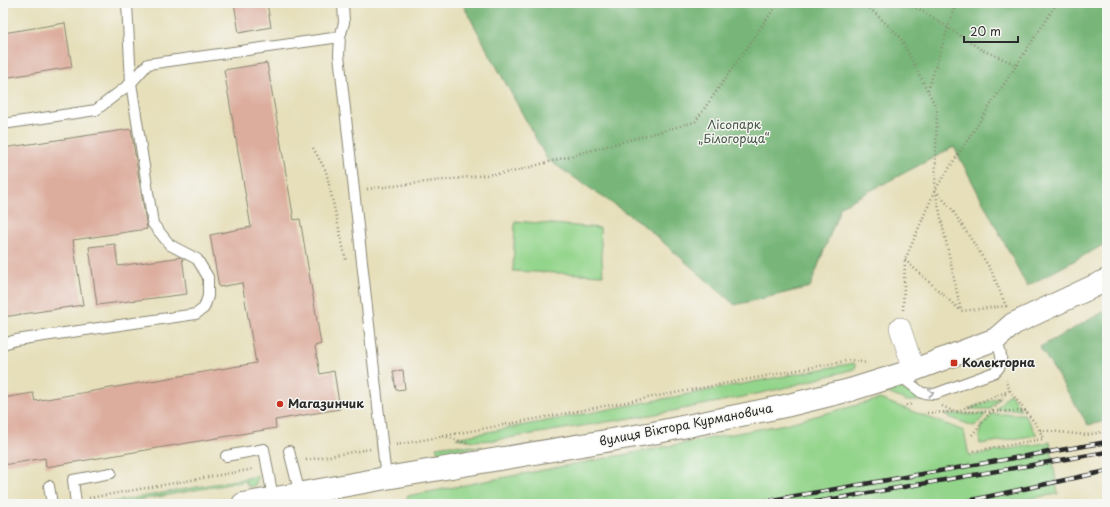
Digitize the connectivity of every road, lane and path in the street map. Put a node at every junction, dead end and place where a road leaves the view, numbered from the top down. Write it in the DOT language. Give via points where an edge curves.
graph roads {
  1 [pos="126,3"];
  2 [pos="343,3"];
  3 [pos="778,3"];
  4 [pos="864,3"];
  5 [pos="905,3"];
  6 [pos="956,3"];
  7 [pos="1057,3"];
  8 [pos="948,28"];
  9 [pos="340,37"];
  10 [pos="1017,65"];
  11 [pos="131,83"];
  12 [pos="928,91"];
  13 [pos="3,124"];
  14 [pos="312,148"];
  15 [pos="355,190"];
  16 [pos="935,190"];
  17 [pos="905,260"];
  18 [pos="346,261"];
  19 [pos="1107,280"];
  20 [pos="904,298"];
  21 [pos="1013,303"];
  22 [pos="1006,306"];
  23 [pos="1002,310"];
  24 [pos="961,311"];
  25 [pos="900,328"];
  26 [pos="996,339"];
  27 [pos="3,344"];
  28 [pos="874,361"];
  29 [pos="907,372"];
  30 [pos="1008,374"];
  31 [pos="1009,391"];
  32 [pos="936,403"];
  33 [pos="921,404"];
  34 [pos="906,405"];
  35 [pos="1026,411"];
  36 [pos="955,412"];
  37 [pos="991,412"];
  38 [pos="927,413"];
  39 [pos="1040,430"];
  40 [pos="1107,431"];
  41 [pos="972,435"];
  42 [pos="395,445"];
  43 [pos="367,446"];
  44 [pos="365,450"];
  45 [pos="370,450"];
  46 [pos="289,451"];
  47 [pos="974,451"];
  48 [pos="226,456"];
  49 [pos="304,460"];
  50 [pos="257,469"];
  51 [pos="111,473"];
  52 [pos="386,478"];
  53 [pos="48,486"];
  54 [pos="300,494"];
  55 [pos="88,498"];
  56 [pos="273,498"];
  57 [pos="52,504"];
  58 [pos="76,504"];
  59 [pos="243,504"];
  1 -- 11 [label="lane"];
  2 -- 9 [label="lane" via="344,23"];
  3 -- 15 [label="path" via="694,122 512,172"];
  4 -- 12 [label="path" via="900,38"];
  5 -- 8 [label="path"];
  6 -- 8 [label="path"];
  7 -- 10 [label="path"];
  8 -- 10 [label="path" via="982,50"];
  8 -- 12 [label="path"];
  9 -- 11 [label="lane" via="148,64"];
  9 -- 15 [label="lane" via="339,55"];
  10 -- 16 [label="path"];
  11 -- 13 [label="lane" via="96,110"];
  11 -- 27 [label="lane" via="153,224 170,245 197,259 208,277 208,296 204,308 196,314"];
  12 -- 16 [label="path" via="938,109"];
  14 -- 18 [label="path" via="326,171"];
  15 -- 52 [label="lane"];
  16 -- 17 [label="path"];
  16 -- 22 [label="path" via="951,208 991,270"];
  16 -- 24 [label="path"];
  17 -- 20 [label="path"];
  17 -- 24 [label="path"];
  19 -- 26 [label="street, вулиця Віктора Курмановича" via="1014,324"];
  21 -- 22 [label="path"];
  22 -- 23 [label="path"];
  22 -- 24 [label="path"];
  25 -- 29 [label="street"];
  26 -- 29 [label="street, вулиця Віктора Курмановича"];
  29 -- 26 [label="lane, one-way" via="922,393 929,394 988,375 1001,365"];
  28 -- 42 [label="path" via="868,363 851,360"];
  29 -- 52 [label="street, вулиця Віктора Курмановича" via="850,390 712,422"];
  30 -- 31 [label="path" via="1006,381"];
  31 -- 35 [label="path"];
  31 -- 36 [label="path"];
  31 -- 37 [label="path"];
  32 -- 36 [label="path"];
  33 -- 34 [label="path"];
  35 -- 37 [label="path"];
  35 -- 39 [label="path"];
  36 -- 37 [label="path"];
  36 -- 38 [label="path"];
  37 -- 41 [label="path"];
  39 -- 40 [label="path" via="1086,435"];
  39 -- 47 [label="path" via="1043,439"];
  43 -- 44 [label="path"];
  44 -- 45 [label="path"];
  44 -- 49 [label="path"];
  46 -- 54 [label="lane"];
  48 -- 56 [label="lane" via="264,449"];
  50 -- 55 [label="path"];
  51 -- 58 [label="lane" via="73,480"];
  52 -- 54 [label="street, вулиця Віктора Курмановича"];
  53 -- 57 [label="lane"];
  54 -- 56 [label="street, вулиця Віктора Курмановича"];
  56 -- 59 [label="street, вулиця Віктора Курмановича"];
}
